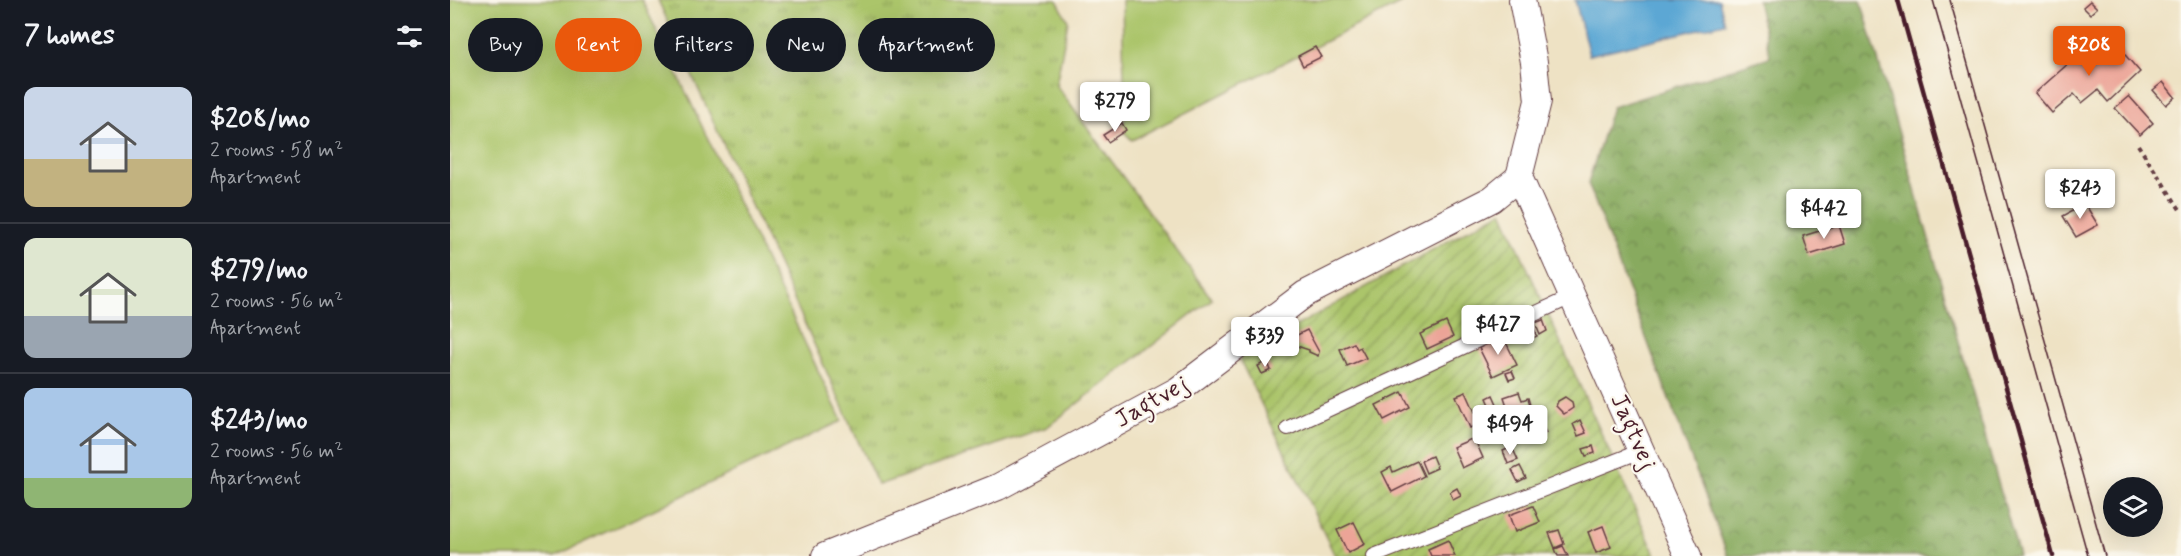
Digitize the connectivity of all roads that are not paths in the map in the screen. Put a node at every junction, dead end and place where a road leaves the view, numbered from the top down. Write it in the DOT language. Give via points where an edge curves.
graph roads {
  1 [pos="1522,0"];
  2 [pos="1519,177"];
  3 [pos="1571,297"];
  4 [pos="1288,428"];
  5 [pos="1641,452"];
  6 [pos="825,556"];
  7 [pos="1374,556"];
  8 [pos="1688,556"];
  1 -- 2 [label="street" via="1538,101"];
  2 -- 3 [label="street, Jagtvej"];
  2 -- 6 [label="street, Jagtvej" via="1492,199 1305,294 1178,390 998,487"];
  3 -- 4 [label="lane"];
  3 -- 5 [label="street, Jagtvej"];
  5 -- 7 [label="lane"];
  5 -- 8 [label="street, Jagtvej"];
}
